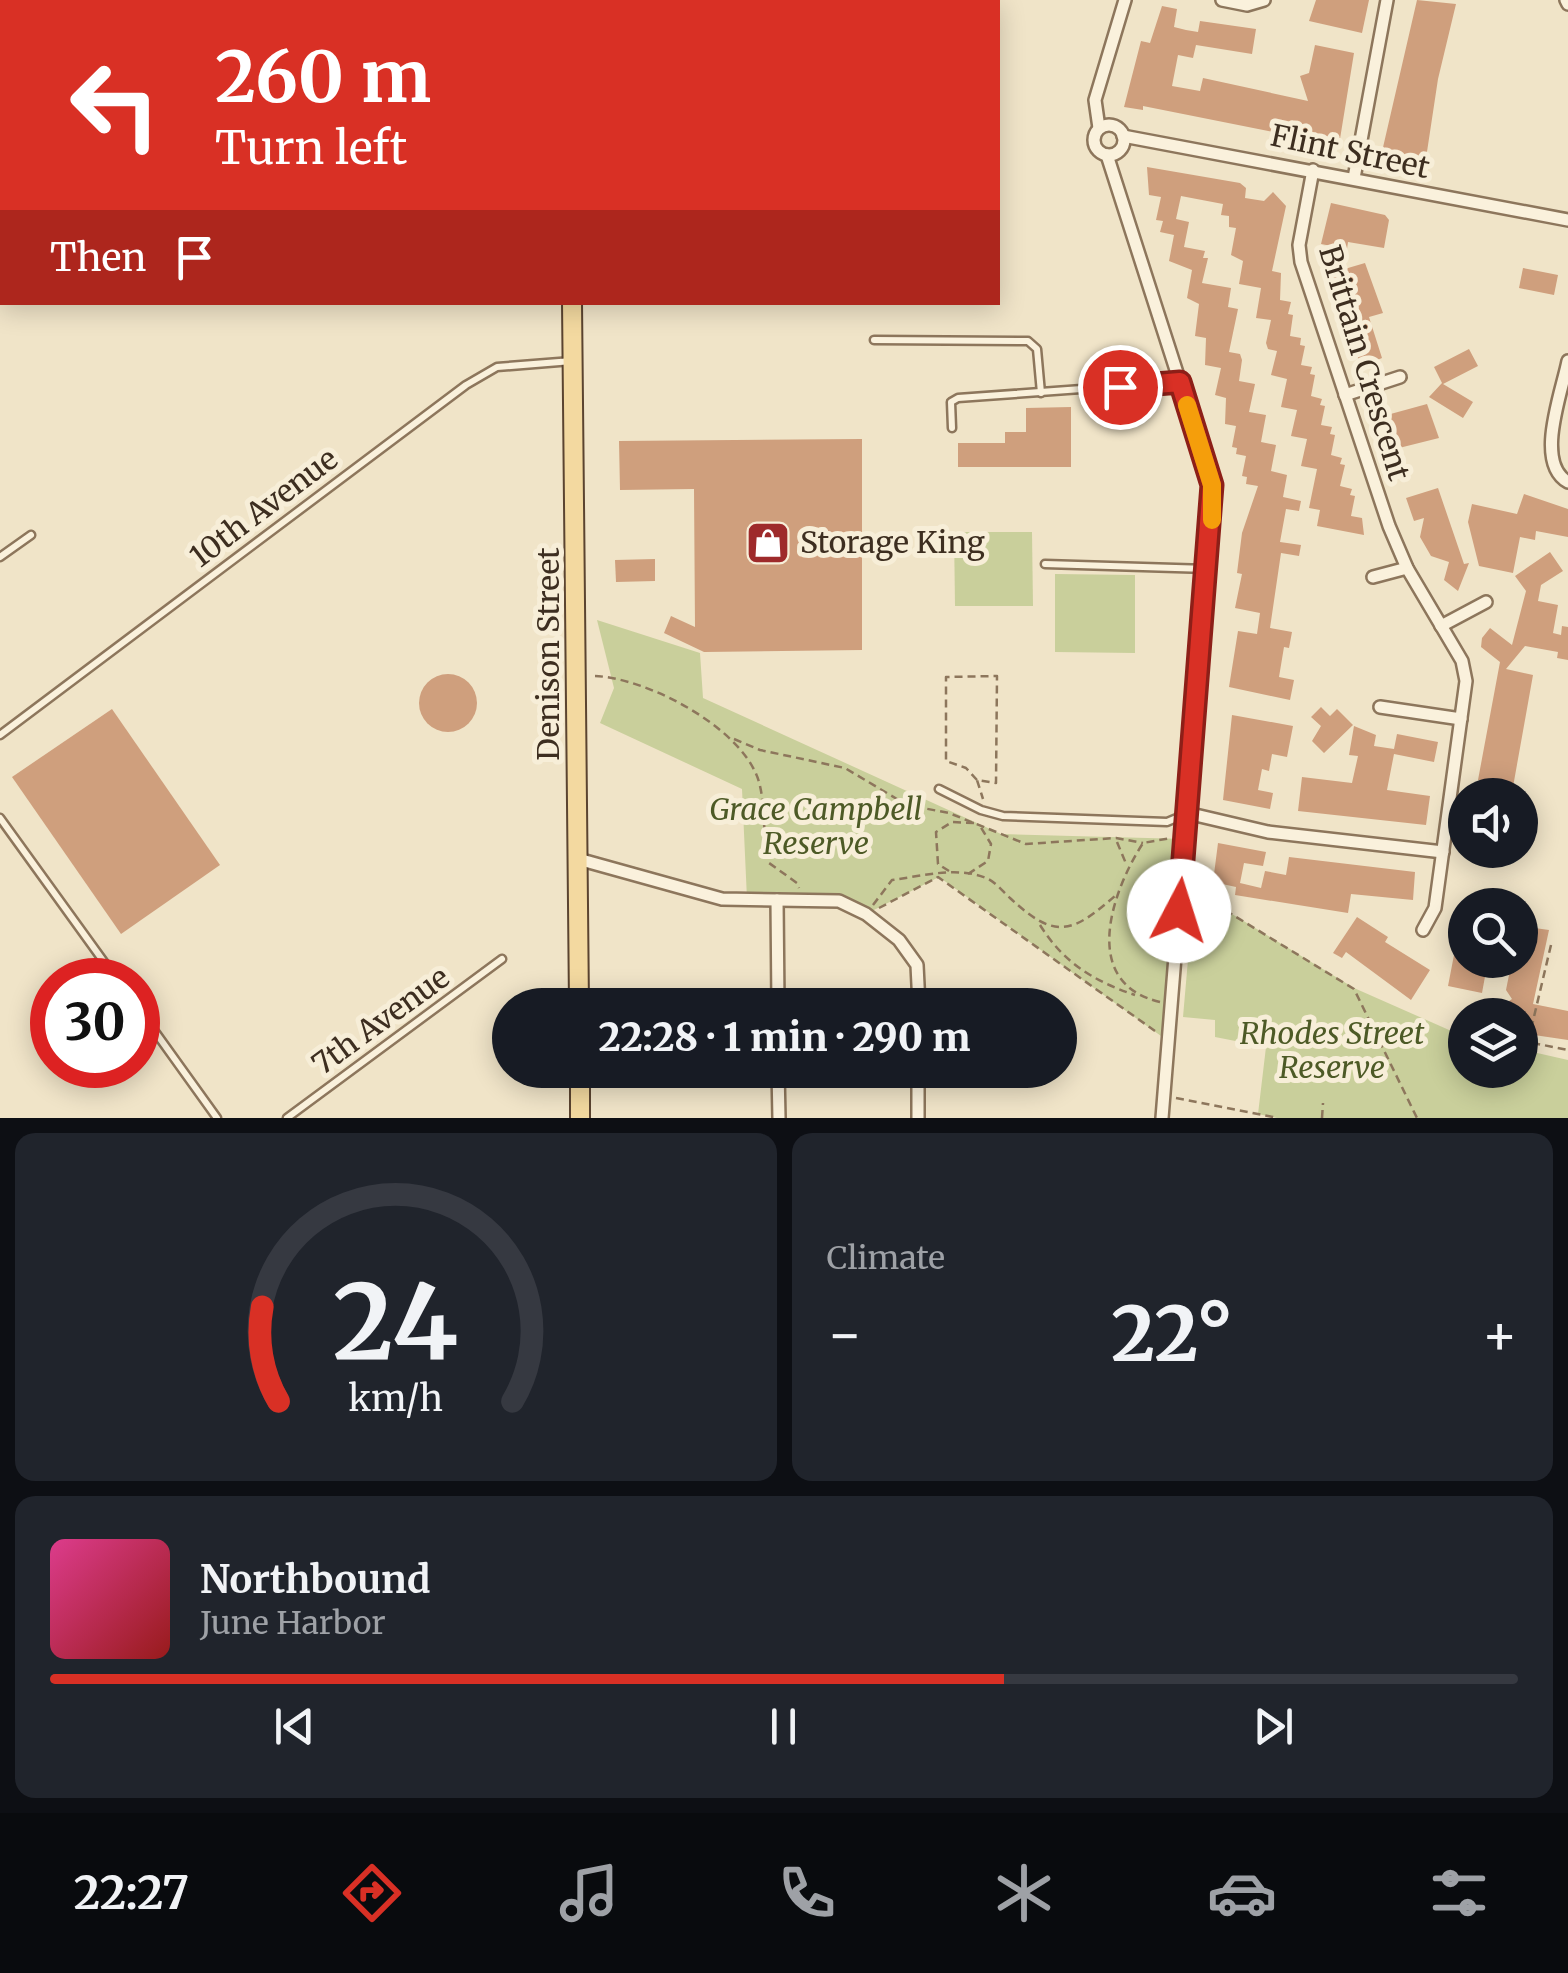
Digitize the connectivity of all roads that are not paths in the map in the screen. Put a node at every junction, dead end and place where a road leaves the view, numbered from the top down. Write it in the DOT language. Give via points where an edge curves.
graph roads {
  1 [pos="1125,0"];
  2 [pos="1222,0"];
  3 [pos="1264,0"];
  4 [pos="1387,0"];
  5 [pos="1100,128"];
  6 [pos="1123,136"];
  7 [pos="1107,155"];
  8 [pos="1313,170"];
  9 [pos="1354,178"];
  10 [pos="1568,220"];
  11 [pos="572,305"];
  12 [pos="874,340"];
  13 [pos="573,360"];
  14 [pos="1568,361"];
  15 [pos="1400,377"];
  16 [pos="1180,382"];
  17 [pos="1040,393"];
  18 [pos="1345,395"];
  19 [pos="952,428"];
  20 [pos="1568,482"];
  21 [pos="32,535"];
  22 [pos="0,557"];
  23 [pos="1045,564"];
  24 [pos="1406,568"];
  25 [pos="1208,569"];
  26 [pos="1373,576"];
  27 [pos="1486,602"];
  28 [pos="1440,626"];
  29 [pos="1380,707"];
  30 [pos="1461,719"];
  31 [pos="0,735"];
  32 [pos="940,788"];
  33 [pos="1188,813"];
  34 [pos="0,818"];
  35 [pos="1443,852"];
  36 [pos="578,859"];
  37 [pos="777,900"];
  38 [pos="1423,930"];
  39 [pos="101,958"];
  40 [pos="502,959"];
  41 [pos="579,988"];
  42 [pos="778,988"];
  43 [pos="918,988"];
  44 [pos="160,1039"];
  45 [pos="580,1088"];
  46 [pos="778,1088"];
  47 [pos="918,1088"];
  48 [pos="217,1118"];
  49 [pos="286,1118"];
  50 [pos="580,1118"];
  51 [pos="779,1118"];
  52 [pos="918,1118"];
  53 [pos="1162,1118"];
  1 -- 5 [label="street" via="1095,100"];
  2 -- 3 [label="street"];
  4 -- 9 [label="street"];
  5 -- 6 [label="street" via="1112,125"];
  5 -- 7 [label="street" via="1093,142"];
  6 -- 7 [label="street" via="1120,150"];
  6 -- 8 [label="street, Flint Street"];
  7 -- 16 [label="street"];
  8 -- 9 [label="street, Flint Street"];
  8 -- 18 [label="street, Brittain Crescent" via="1299,254"];
  9 -- 10 [label="street, Flint Street"];
  11 -- 13 [label="main road, Denison Street"];
  12 -- 17 [label="lane" via="1028,341 1037,349"];
  13 -- 31 [label="lane, 10th Avenue" via="498,368 466,385"];
  13 -- 36 [label="main road, Denison Street"];
  14 -- 20 [label="street" via="1552,446 1553,464"];
  15 -- 18 [label="street"];
  16 -- 17 [label="lane"];
  16 -- 25 [label="street" via="1212,485"];
  17 -- 19 [label="lane" via="954,400"];
  18 -- 24 [label="street, Brittain Crescent"];
  21 -- 22 [label="lane"];
  23 -- 25 [label="lane"];
  24 -- 26 [label="street"];
  24 -- 28 [label="street, Brittain Crescent"];
  25 -- 33 [label="street"];
  27 -- 28 [label="street"];
  28 -- 30 [label="street, Brittain Crescent" via="1465,670"];
  29 -- 30 [label="street"];
  30 -- 35 [label="street, Brittain Crescent"];
  32 -- 33 [label="lane" via="1004,816 1166,822"];
  33 -- 35 [label="street" via="1268,832"];
  33 -- 53 [label="street"];
  34 -- 39 [label="lane"];
  35 -- 38 [label="street, Brittain Crescent" via="1435,908"];
  36 -- 37 [label="street" via="695,894"];
  36 -- 41 [label="main road, Denison Street"];
  37 -- 42 [label="street"];
  37 -- 43 [label="street" via="838,901 866,914 917,965"];
  40 -- 49 [label="lane, 7th Avenue"];
  44 -- 48 [label="lane"];
  45 -- 50 [label="main road"];
  46 -- 51 [label="street"];
  47 -- 52 [label="street"];
}
